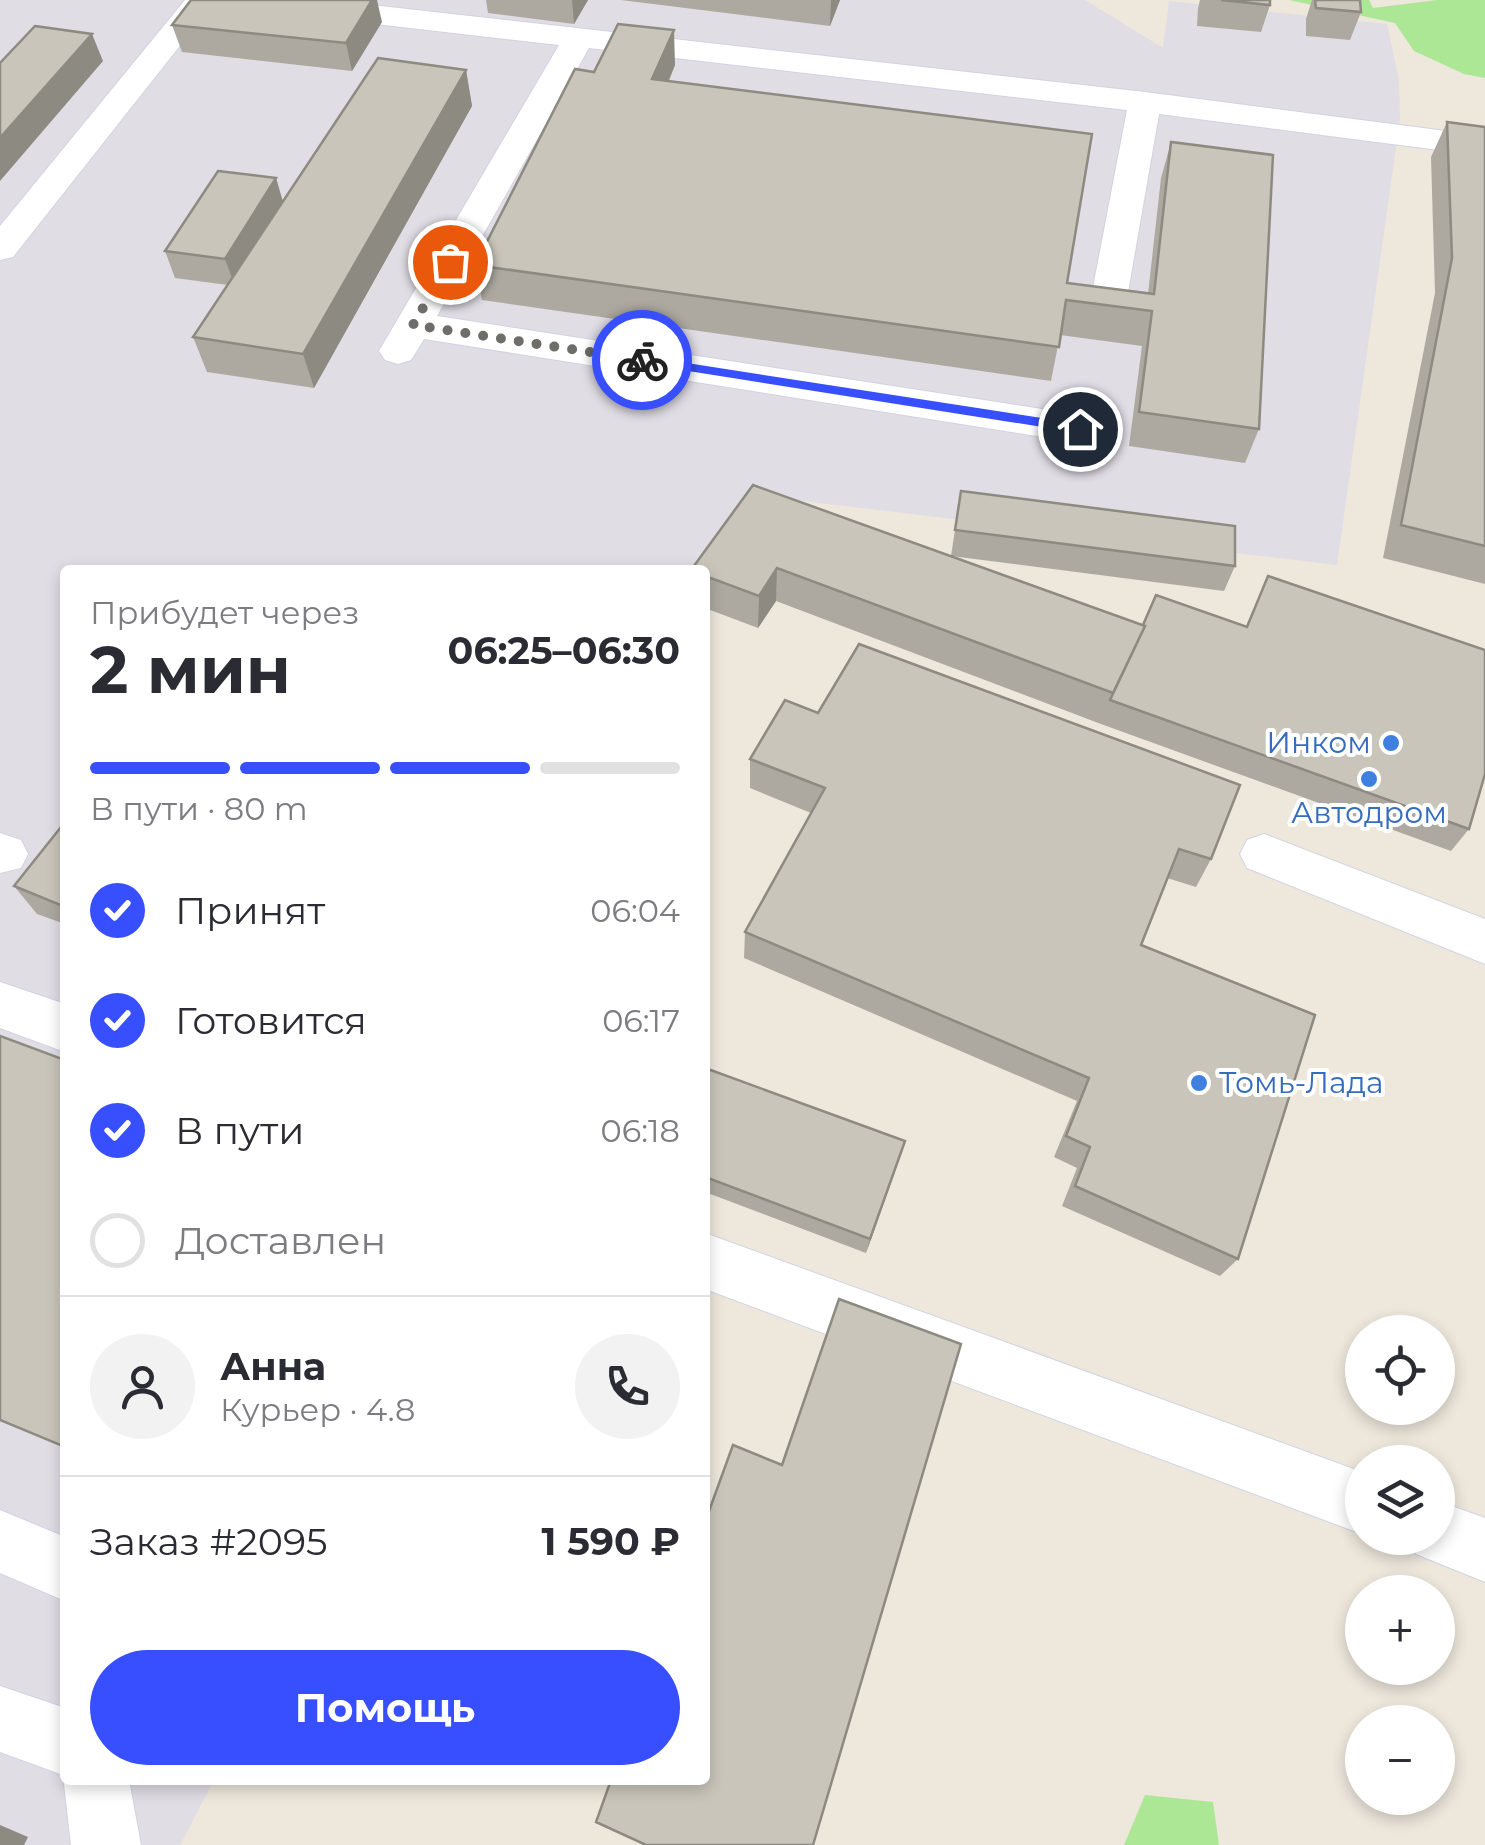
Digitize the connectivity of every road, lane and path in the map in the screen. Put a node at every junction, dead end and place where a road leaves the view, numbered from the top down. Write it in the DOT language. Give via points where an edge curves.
graph roads {
  1 [pos="201,0"];
  2 [pos="245,0"];
  3 [pos="577,40"];
  4 [pos="1145,102"];
  5 [pos="1485,146"];
  6 [pos="0,249"];
  7 [pos="1109,298"];
  8 [pos="1080,429"];
  9 [pos="1264,854"];
  10 [pos="1485,942"];
  11 [pos="0,1005"];
  12 [pos="60,1026"];
  13 [pos="710,1263"];
  14 [pos="1345,1498"];
  15 [pos="1455,1539"];
  16 [pos="0,1541"];
  17 [pos="1485,1550"];
  18 [pos="60,1567"];
  19 [pos="0,1719"];
  20 [pos="60,1740"];
  21 [pos="96,1785"];
  22 [pos="106,1845"];
  1 -- 6 [label="lane"];
  2 -- 3 [label="lane"];
  3 -- 4 [label="lane"];
  3 -- 8 [label="lane" via="406,338"];
  4 -- 5 [label="lane"];
  4 -- 7 [label="lane"];
  9 -- 10 [label="lane"];
  11 -- 12 [label="lane"];
  13 -- 14 [label="lane"];
  15 -- 17 [label="lane"];
  16 -- 18 [label="lane"];
  19 -- 20 [label="lane"];
  21 -- 22 [label="lane"];
}
